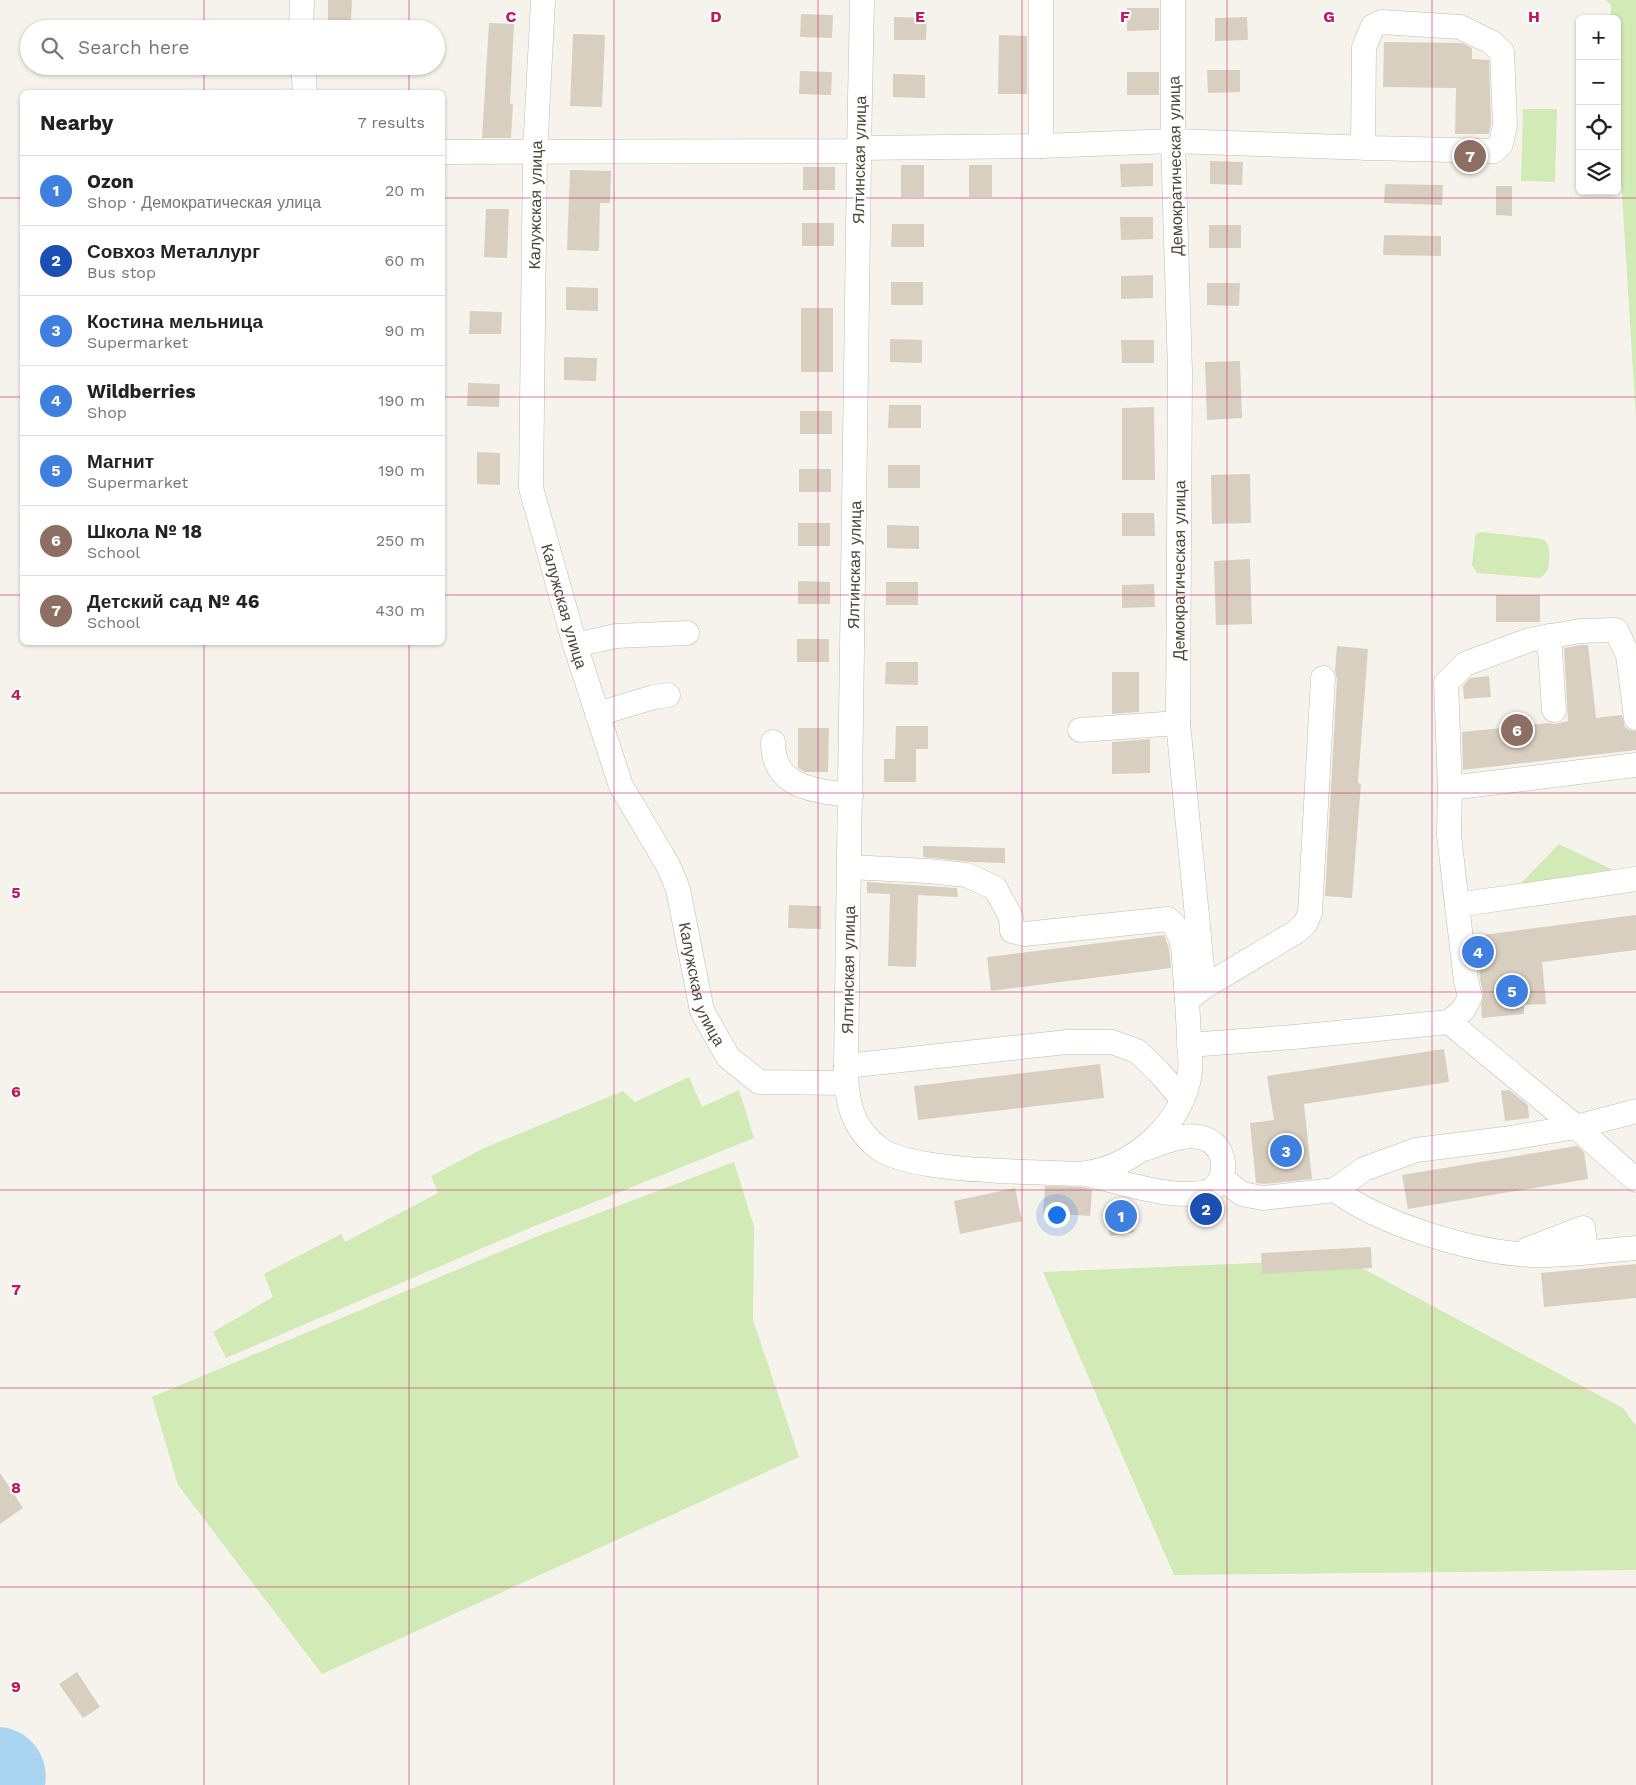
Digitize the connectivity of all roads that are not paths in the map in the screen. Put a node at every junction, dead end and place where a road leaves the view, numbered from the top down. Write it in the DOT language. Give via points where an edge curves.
graph roads {
  1 [pos="302,0"];
  2 [pos="543,0"];
  3 [pos="862,0"];
  4 [pos="1041,0"];
  5 [pos="1172,0"];
  6 [pos="301,20"];
  7 [pos="304,75"];
  8 [pos="305,90"];
  9 [pos="1173,141"];
  10 [pos="1041,146"];
  11 [pos="858,148"];
  12 [pos="1364,148"];
  13 [pos="445,152"];
  14 [pos="536,153"];
  15 [pos="687,633"];
  16 [pos="1550,636"];
  17 [pos="575,645"];
  18 [pos="1323,678"];
  19 [pos="668,695"];
  20 [pos="1554,710"];
  21 [pos="597,714"];
  22 [pos="1636,718"];
  23 [pos="1178,723"];
  24 [pos="1080,730"];
  25 [pos="773,742"];
  26 [pos="1636,765"];
  27 [pos="1450,788"];
  28 [pos="851,795"];
  29 [pos="850,868"];
  30 [pos="1636,879"];
  31 [pos="1457,905"];
  32 [pos="1195,994"];
  33 [pos="1449,1022"];
  34 [pos="1189,1045"];
  35 [pos="846,1074"];
  36 [pos="1182,1099"];
  37 [pos="1636,1111"];
  38 [pos="1576,1127"];
  39 [pos="1141,1150"];
  40 [pos="1085,1173"];
  41 [pos="1222,1178"];
  42 [pos="1636,1180"];
  43 [pos="1335,1190"];
  44 [pos="1636,1248"];
  1 -- 6 [label="street"];
  2 -- 14 [label="street, Калужская улица"];
  3 -- 11 [label="street, Ялтинская улица"];
  4 -- 10 [label="street"];
  5 -- 9 [label="street, Демократическая улица"];
  7 -- 8 [label="street"];
  9 -- 10 [label="street"];
  9 -- 12 [label="street"];
  9 -- 23 [label="street, Демократическая улица" via="1180,371"];
  10 -- 11 [label="street"];
  11 -- 14 [label="street" via="848,151"];
  11 -- 28 [label="street, Ялтинская улица"];
  12 -- 12 [label="street" via="1494,151 1501,144 1505,125 1502,52 1492,42 1460,27 1382,22 1372,26 1364,48"];
  13 -- 14 [label="street"];
  14 -- 17 [label="street, Калужская улица" via="531,488"];
  15 -- 17 [label="street" via="616,636"];
  16 -- 20 [label="street"];
  16 -- 22 [label="street" via="1616,630 1628,655"];
  16 -- 27 [label="street" via="1529,640 1465,664 1446,683"];
  17 -- 21 [label="street, Калужская улица"];
  18 -- 32 [label="street" via="1310,913 1296,932"];
  19 -- 21 [label="street"];
  21 -- 35 [label="street, Калужская улица" via="621,786 668,865 678,889 702,1011 728,1057 759,1082"];
  23 -- 24 [label="street"];
  23 -- 32 [label="street, Демократическая улица"];
  25 -- 28 [label="street" via="773,755 779,770 796,784"];
  26 -- 27 [label="street"];
  27 -- 31 [label="street" via="1450,835"];
  28 -- 29 [label="street, Ялтинская улица"];
  29 -- 32 [label="street" via="967,875 995,888 1011,917 1012,931 1026,934 1168,918 1176,927 1183,945"];
  29 -- 35 [label="street, Ялтинская улица"];
  30 -- 31 [label="street"];
  31 -- 33 [label="street" via="1470,997 1463,1010"];
  32 -- 34 [label="street, Демократическая улица"];
  33 -- 34 [label="street"];
  33 -- 38 [label="street"];
  34 -- 36 [label="street, Демократическая улица" via="1190,1072"];
  35 -- 36 [label="street, Калужская улица" via="1067,1042 1112,1042 1137,1051"];
  35 -- 40 [label="street, Ялтинская улица" via="851,1108 859,1129 881,1150 905,1160 1003,1172"];
  36 -- 39 [label="street, Демократическая улица" via="1167,1127"];
  37 -- 38 [label="street"];
  38 -- 42 [label="street"];
  38 -- 43 [label="street" via="1416,1150 1364,1169"];
  39 -- 40 [label="street" via="1119,1164"];
  39 -- 41 [label="street" via="1190,1136 1206,1138 1216,1144 1221,1154"];
  40 -- 41 [label="street" via="1183,1194 1204,1193 1214,1188"];
  41 -- 43 [label="street" via="1242,1194 1263,1198"];
  43 -- 44 [label="street" via="1412,1229 1514,1254 1547,1255"];
}
